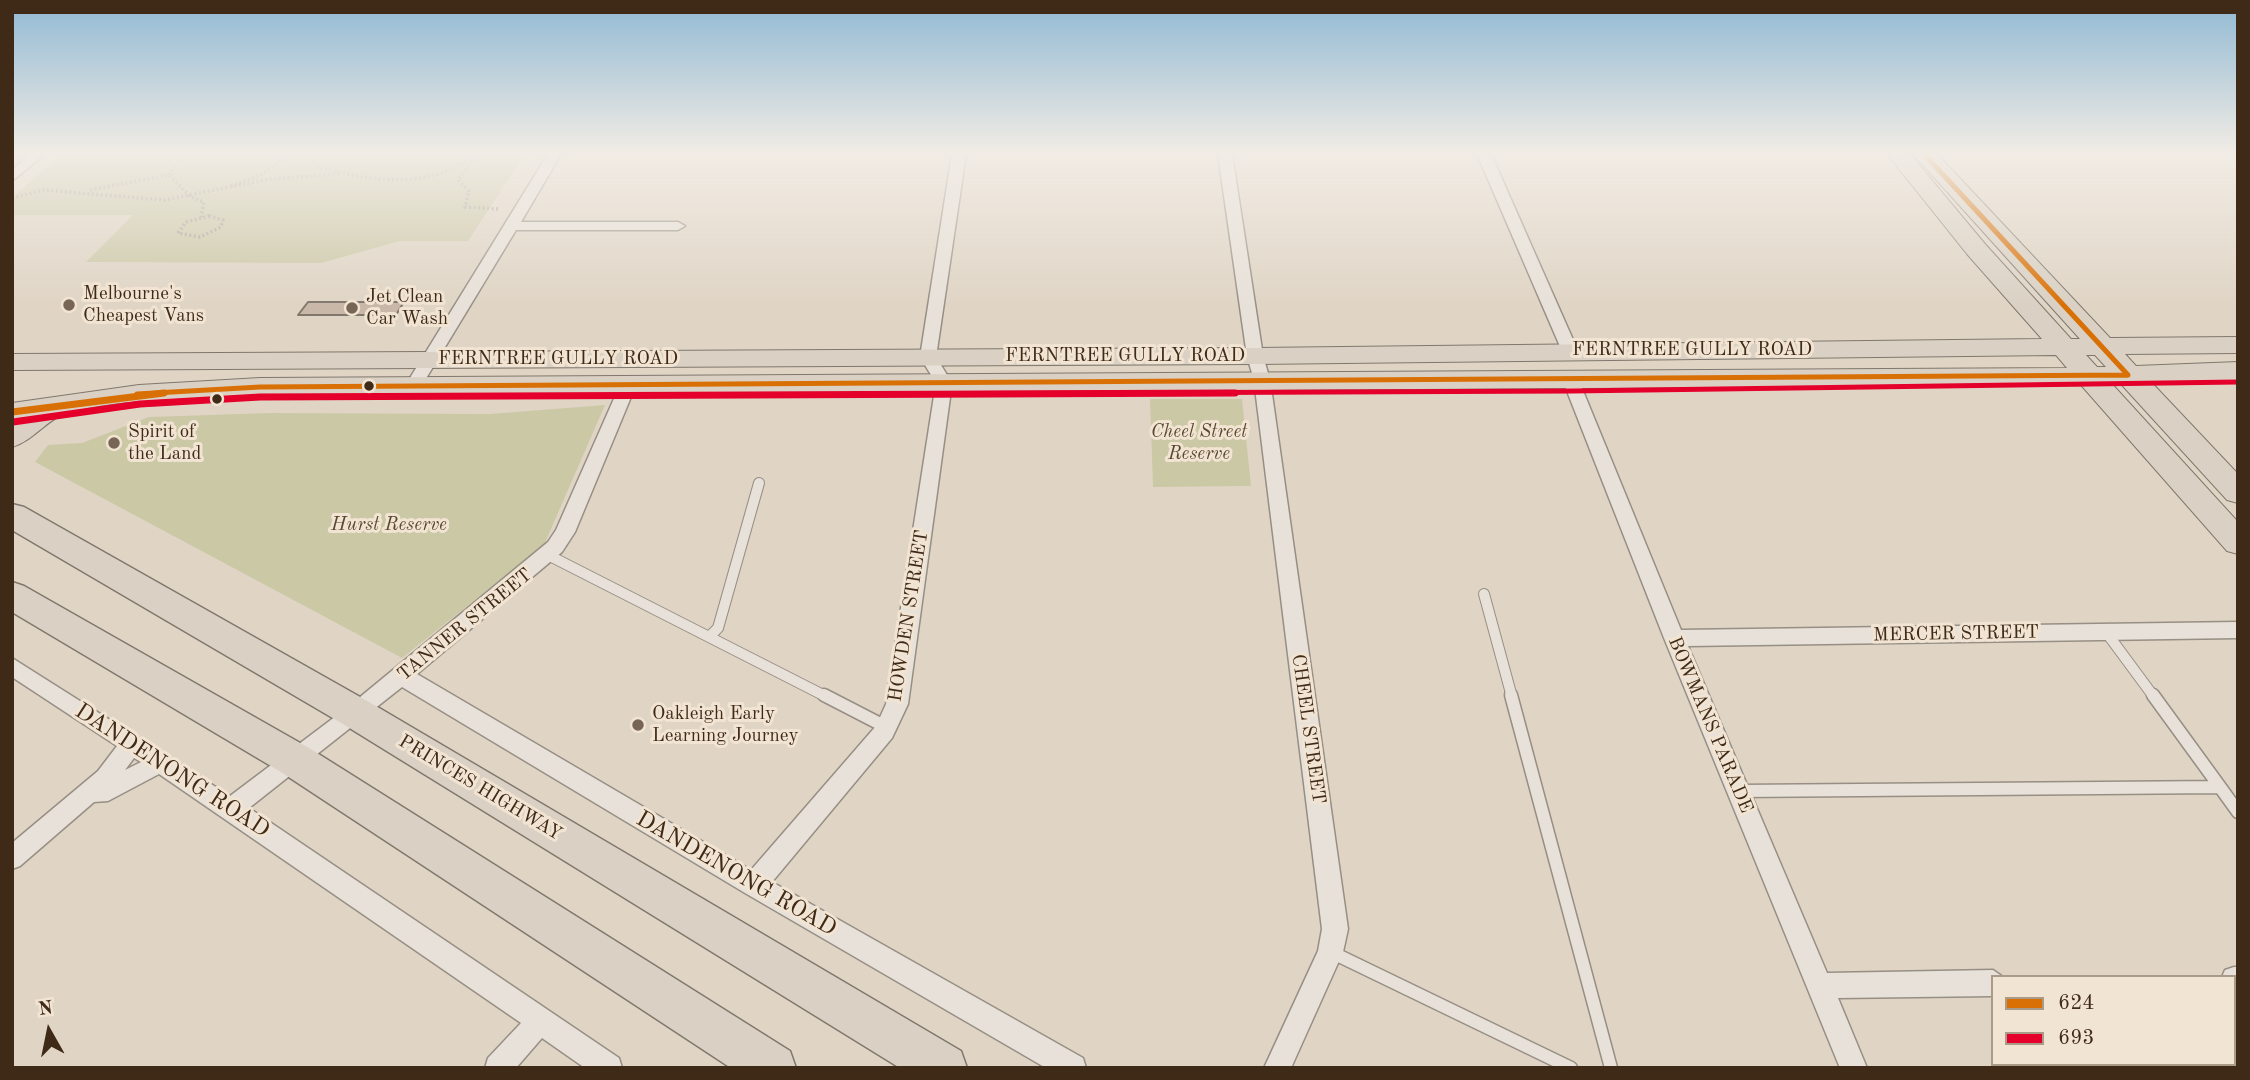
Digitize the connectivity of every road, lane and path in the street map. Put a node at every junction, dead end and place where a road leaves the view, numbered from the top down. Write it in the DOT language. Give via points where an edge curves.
graph roads {
  1 [pos="204,204"];
  2 [pos="466,204"];
  3 [pos="525,204"];
  4 [pos="952,204"];
  5 [pos="1233,204"];
  6 [pos="1506,204"];
  7 [pos="1939,204"];
  8 [pos="1969,204"];
  9 [pos="522,209"];
  10 [pos="201,217"];
  11 [pos="511,226"];
  12 [pos="678,226"];
  13 [pos="2238,345"];
  14 [pos="2064,348"];
  15 [pos="2101,348"];
  16 [pos="1570,351"];
  17 [pos="928,357"];
  18 [pos="429,359"];
  19 [pos="12,362"];
  20 [pos="1258,368"];
  21 [pos="2238,371"];
  22 [pos="2128,375"];
  23 [pos="2091,376"];
  24 [pos="1571,381"];
  25 [pos="944,383"];
  26 [pos="628,385"];
  27 [pos="413,386"];
  28 [pos="59,404"];
  29 [pos="12,412"];
  30 [pos="12,437"];
  31 [pos="759,483"];
  32 [pos="2238,493"];
  33 [pos="12,515"];
  34 [pos="2238,543"];
  35 [pos="548,555"];
  36 [pos="1484,594"];
  37 [pos="12,595"];
  38 [pos="2238,630"];
  39 [pos="2106,632"];
  40 [pos="709,637"];
  41 [pos="1674,638"];
  42 [pos="12,666"];
  43 [pos="402,676"];
  44 [pos="356,713"];
  45 [pos="886,727"];
  46 [pos="131,745"];
  47 [pos="295,760"];
  48 [pos="160,763"];
  49 [pos="2220,787"];
  50 [pos="1738,791"];
  51 [pos="231,809"];
  52 [pos="2238,812"];
  53 [pos="44,832"];
  54 [pos="12,858"];
  55 [pos="754,885"];
  56 [pos="1330,952"];
  57 [pos="1991,983"];
  58 [pos="1820,986"];
  59 [pos="540,1021"];
  60 [pos="498,1068"];
  61 [pos="609,1068"];
  62 [pos="773,1068"];
  63 [pos="944,1068"];
  64 [pos="1073,1068"];
  65 [pos="1278,1068"];
  66 [pos="1571,1068"];
  67 [pos="1611,1068"];
  68 [pos="1854,1068"];
  1 -- 10 [label="path"];
  2 -- 9 [label="path" via="465,208"];
  3 -- 9 [label="street"];
  4 -- 17 [label="street"];
  5 -- 20 [label="street, CHEEL STREET"];
  6 -- 16 [label="street"];
  7 -- 14 [label="main road"];
  8 -- 15 [label="main road"];
  9 -- 11 [label="street"];
  10 -- 10 [label="path" via="181,226 178,233 201,236 223,223 220,217"];
  11 -- 12 [label="street"];
  11 -- 18 [label="street"];
  13 -- 15 [label="main road, FERNTREE GULLY ROAD"];
  14 -- 15 [label="main road, FERNTREE GULLY ROAD"];
  14 -- 16 [label="main road, FERNTREE GULLY ROAD"];
  14 -- 23 [label="main road"];
  15 -- 22 [label="main road"];
  16 -- 20 [label="main road, FERNTREE GULLY ROAD"];
  17 -- 18 [label="main road, FERNTREE GULLY ROAD"];
  17 -- 20 [label="main road, FERNTREE GULLY ROAD"];
  17 -- 25 [label="street"];
  18 -- 19 [label="main road, FERNTREE GULLY ROAD"];
  18 -- 27 [label="street"];
  20 -- 24 [label="main road, FERNTREE GULLY ROAD"];
  20 -- 25 [label="main road, FERNTREE GULLY ROAD"];
  20 -- 56 [label="street, CHEEL STREET" via="1335,929"];
  21 -- 22 [label="main road, FERNTREE GULLY ROAD"];
  22 -- 23 [label="main road, FERNTREE GULLY ROAD"];
  22 -- 32 [label="main road"];
  23 -- 24 [label="main road, FERNTREE GULLY ROAD"];
  23 -- 34 [label="main road"];
  24 -- 41 [label="street, BOWMANS PARADE"];
  25 -- 26 [label="main road, FERNTREE GULLY ROAD"];
  25 -- 45 [label="street, HOWDEN STREET" via="897,704"];
  26 -- 27 [label="main road, FERNTREE GULLY ROAD"];
  26 -- 35 [label="street, TANNER STREET" via="565,532"];
  27 -- 28 [label="main road, FERNTREE GULLY ROAD" via="185,389"];
  28 -- 29 [label="main road, FERNTREE GULLY ROAD"];
  28 -- 30 [label="main road"];
  31 -- 40 [label="lane" via="718,628"];
  33 -- 44 [label="highway, PRINCES HIGHWAY"];
  35 -- 40 [label="lane"];
  35 -- 43 [label="street, TANNER STREET"];
  36 -- 67 [label="lane"];
  37 -- 47 [label="highway"];
  38 -- 39 [label="street, MERCER STREET"];
  39 -- 41 [label="street, MERCER STREET"];
  39 -- 49 [label="lane"];
  40 -- 45 [label="lane"];
  41 -- 50 [label="street, BOWMANS PARADE"];
  42 -- 46 [label="street, DANDENONG ROAD"];
  43 -- 44 [label="street, TANNER STREET"];
  43 -- 55 [label="street, DANDENONG ROAD"];
  44 -- 47 [label="street, TANNER STREET"];
  44 -- 63 [label="highway, PRINCES HIGHWAY"];
  45 -- 55 [label="street, HOWDEN STREET"];
  46 -- 48 [label="street, DANDENONG ROAD"];
  46 -- 53 [label="street" via="106,778"];
  47 -- 51 [label="street, TANNER STREET"];
  47 -- 62 [label="highway"];
  48 -- 51 [label="street, DANDENONG ROAD"];
  48 -- 53 [label="street" via="116,784"];
  49 -- 50 [label="lane"];
  49 -- 52 [label="lane"];
  50 -- 58 [label="street, BOWMANS PARADE"];
  51 -- 59 [label="street, DANDENONG ROAD"];
  53 -- 54 [label="street"];
  55 -- 64 [label="street, DANDENONG ROAD"];
  56 -- 65 [label="street, CHEEL STREET"];
  56 -- 66 [label="lane"];
  57 -- 58 [label="street"];
  58 -- 68 [label="street, BOWMANS PARADE"];
  59 -- 60 [label="street"];
  59 -- 61 [label="street, DANDENONG ROAD"];
}
